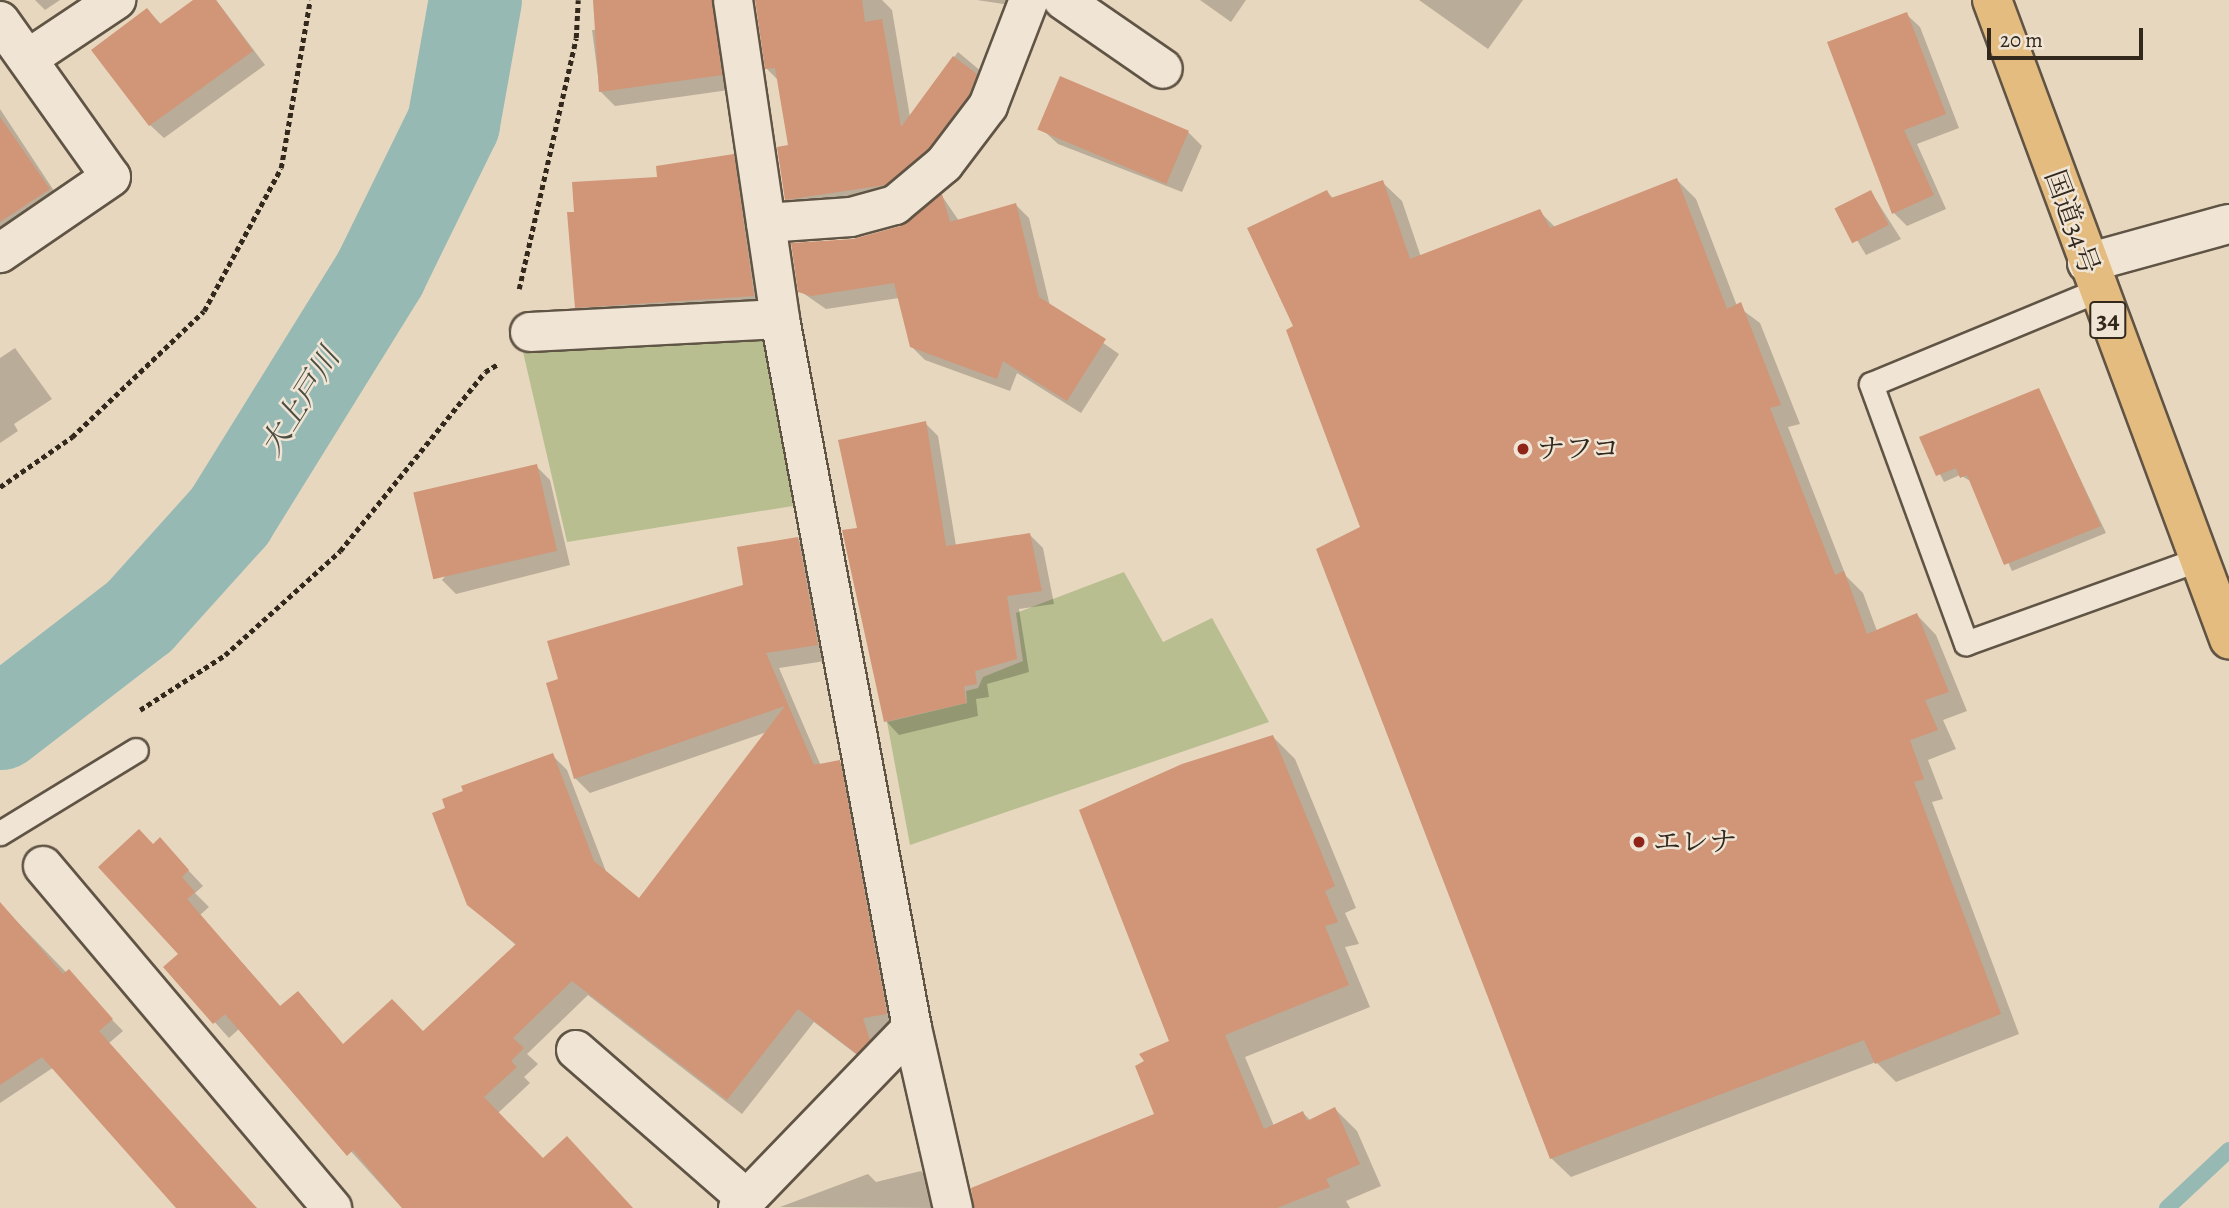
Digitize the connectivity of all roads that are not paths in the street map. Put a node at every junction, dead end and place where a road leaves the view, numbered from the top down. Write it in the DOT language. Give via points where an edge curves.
graph roads {
  1 [pos="116,0"];
  2 [pos="733,0"];
  3 [pos="1029,0"];
  4 [pos="1063,0"];
  5 [pos="1992,0"];
  6 [pos="0,21"];
  7 [pos="29,58"];
  8 [pos="1163,69"];
  9 [pos="766,223"];
  10 [pos="2229,224"];
  11 [pos="0,253"];
  12 [pos="2092,277"];
  13 [pos="780,319"];
  14 [pos="515,328"];
  15 [pos="2199,559"];
  16 [pos="2229,639"];
  17 [pos="136,750"];
  18 [pos="0,833"];
  19 [pos="43,866"];
  20 [pos="912,1028"];
  21 [pos="576,1050"];
  22 [pos="743,1203"];
  23 [pos="332,1208"];
  24 [pos="953,1208"];
  1 -- 7 [label="street"];
  2 -- 9 [label="street"];
  3 -- 9 [label="street" via="989,106 944,164 915,189 895,205 851,217"];
  4 -- 8 [label="street"];
  5 -- 12 [label="highway, 国道34号 / 34"];
  6 -- 7 [label="street"];
  7 -- 11 [label="street" via="111,177"];
  9 -- 13 [label="street"];
  10 -- 12 [label="street"];
  12 -- 15 [label="highway, 国道34号 / 34"];
  12 -- 15 [label="lane" via="1871,384 1966,643"];
  13 -- 14 [label="street"];
  13 -- 20 [label="street"];
  15 -- 16 [label="highway, 国道34号 / 34"];
  17 -- 18 [label="lane"];
  19 -- 23 [label="street"];
  20 -- 22 [label="street"];
  20 -- 24 [label="street"];
  21 -- 22 [label="street"];
}
